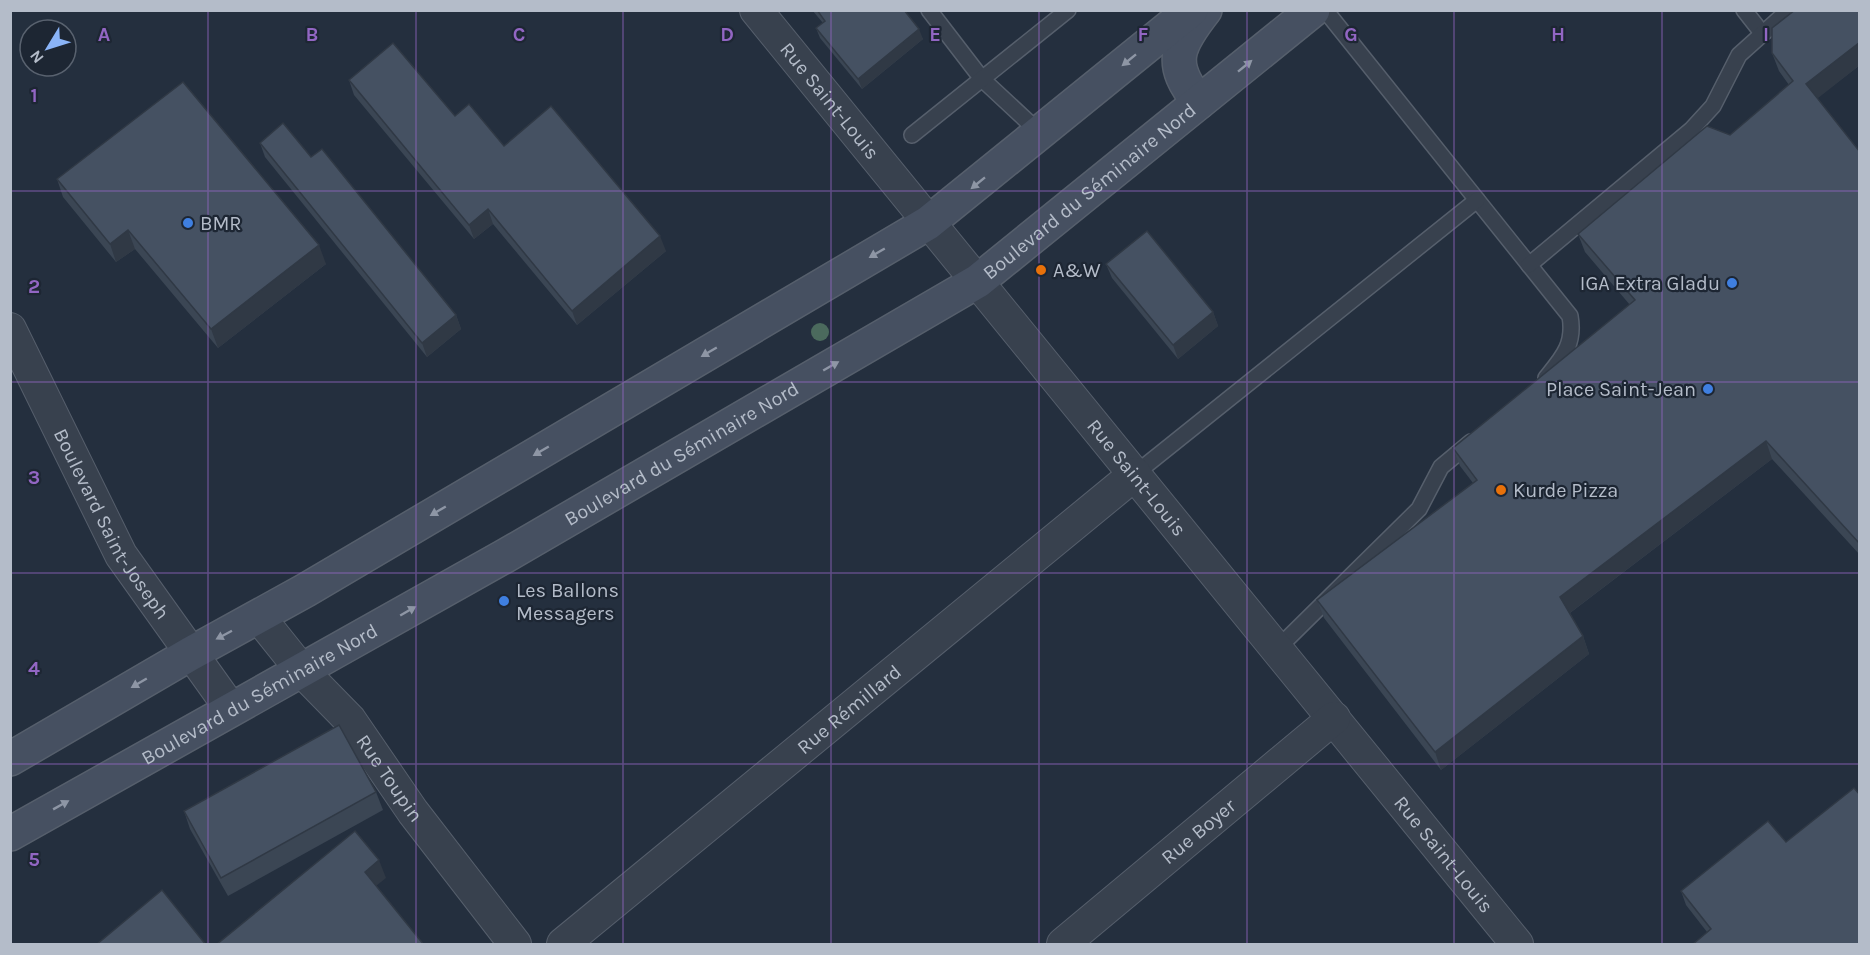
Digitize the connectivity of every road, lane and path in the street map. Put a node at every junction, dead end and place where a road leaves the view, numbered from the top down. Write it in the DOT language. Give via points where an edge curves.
graph roads {
  1 [pos="756,10"];
  2 [pos="929,10"];
  3 [pos="1068,10"];
  4 [pos="1191,10"];
  5 [pos="1205,10"];
  6 [pos="1313,10"];
  7 [pos="1325,10"];
  8 [pos="1744,10"];
  9 [pos="1789,10"];
  10 [pos="1762,33"];
  11 [pos="982,79"];
  12 [pos="1199,102"];
  13 [pos="1040,133"];
  14 [pos="912,135"];
  15 [pos="1477,200"];
  16 [pos="928,223"];
  17 [pos="1529,265"];
  18 [pos="978,280"];
  19 [pos="10,329"];
  20 [pos="1530,392"];
  21 [pos="1482,433"];
  22 [pos="1135,474"];
  23 [pos="259,617"];
  24 [pos="1277,649"];
  25 [pos="190,654"];
  26 [pos="303,672"];
  27 [pos="231,709"];
  28 [pos="1334,718"];
  29 [pos="10,759"];
  30 [pos="10,834"];
  31 [pos="515,945"];
  32 [pos="563,945"];
  33 [pos="1063,945"];
  34 [pos="1517,945"];
  1 -- 16 [label="street, Rue Saint-Louis"];
  2 -- 11 [label="lane"];
  3 -- 11 [label="lane"];
  4 -- 13 [label="main road, one-way"];
  5 -- 12 [label="main road" via="1185,36 1177,65"];
  12 -- 6 [label="main road, Boulevard du Séminaire Nord, one-way"];
  7 -- 15 [label="lane"];
  8 -- 10 [label="lane"];
  9 -- 10 [label="lane"];
  10 -- 17 [label="lane" via="1739,55 1713,106 1691,130"];
  11 -- 13 [label="lane"];
  11 -- 14 [label="lane"];
  12 -- 18 [label="main road, Boulevard du Séminaire Nord"];
  13 -- 16 [label="main road, one-way"];
  15 -- 17 [label="lane"];
  15 -- 22 [label="lane"];
  16 -- 18 [label="street, Rue Saint-Louis"];
  16 -- 23 [label="main road, one-way"];
  17 -- 20 [label="lane" via="1570,316 1573,331 1570,349"];
  18 -- 22 [label="street, Rue Saint-Louis"];
  26 -- 18 [label="main road, Boulevard du Séminaire Nord, one-way"];
  19 -- 25 [label="street, Boulevard Saint-Joseph" via="121,555"];
  21 -- 24 [label="lane" via="1441,467 1419,509"];
  22 -- 24 [label="street, Rue Saint-Louis"];
  22 -- 32 [label="street, Rue Rémillard"];
  23 -- 25 [label="main road, one-way"];
  23 -- 26 [label="street, Rue Toupin"];
  24 -- 28 [label="street, Rue Saint-Louis"];
  25 -- 27 [label="street, Boulevard Saint-Joseph"];
  25 -- 29 [label="main road, one-way"];
  26 -- 27 [label="main road, Boulevard du Séminaire Nord"];
  26 -- 31 [label="street, Rue Toupin" via="351,720 412,812"];
  30 -- 27 [label="main road, Boulevard du Séminaire Nord, one-way"];
  28 -- 33 [label="street, Rue Boyer"];
  28 -- 34 [label="street, Rue Saint-Louis"];
}
